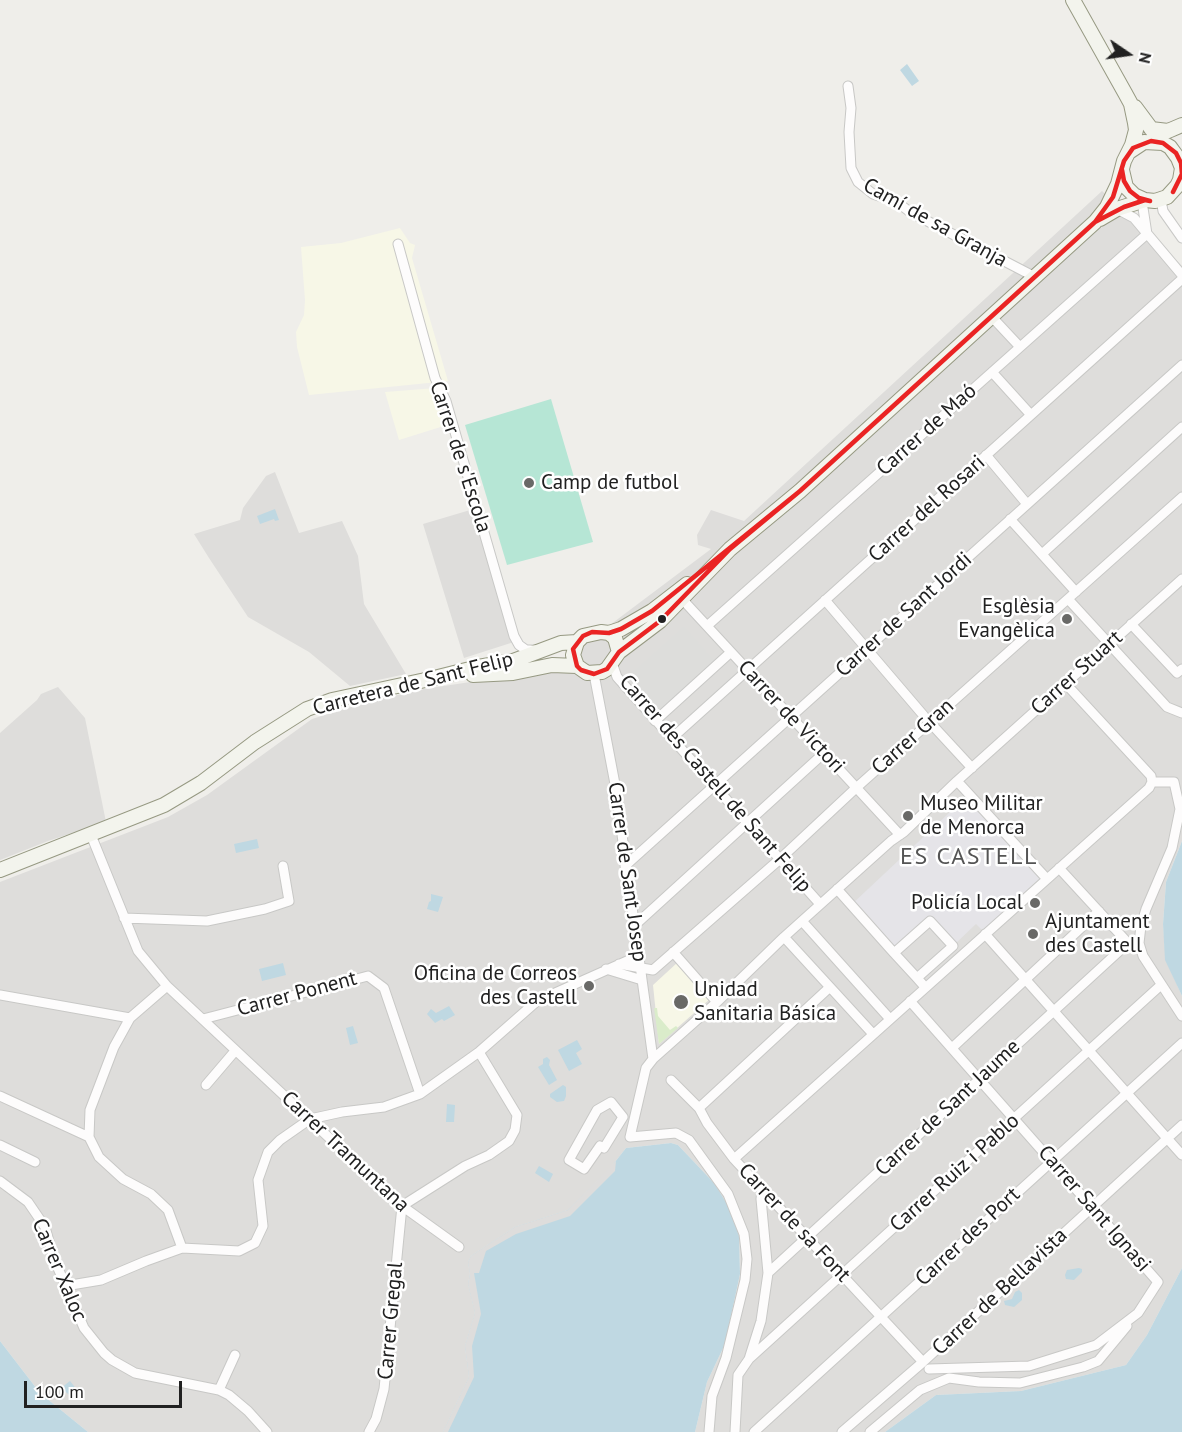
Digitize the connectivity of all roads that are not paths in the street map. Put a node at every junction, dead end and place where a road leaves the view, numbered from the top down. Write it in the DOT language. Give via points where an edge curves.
graph roads {
  1 [pos="1073,0"];
  2 [pos="848,86"];
  3 [pos="1125,93"];
  4 [pos="1182,125"];
  5 [pos="1151,129"];
  6 [pos="1182,135"];
  7 [pos="1162,143"];
  8 [pos="1129,152"];
  9 [pos="1122,170"];
  10 [pos="1181,177"];
  11 [pos="1142,200"];
  12 [pos="1161,200"];
  13 [pos="1117,209"];
  14 [pos="1096,220"];
  15 [pos="1147,234"];
  16 [pos="1182,238"];
  17 [pos="398,244"];
  18 [pos="1035,277"];
  19 [pos="1182,277"];
  20 [pos="991,316"];
  21 [pos="1020,347"];
  22 [pos="1182,365"];
  23 [pos="992,372"];
  24 [pos="1031,415"];
  25 [pos="1182,427"];
  26 [pos="986,455"];
  27 [pos="1182,497"];
  28 [pos="1027,504"];
  29 [pos="1010,519"];
  30 [pos="730,549"];
  31 [pos="1042,554"];
  32 [pos="1182,579"];
  33 [pos="1072,595"];
  34 [pos="682,599"];
  35 [pos="825,600"];
  36 [pos="1131,624"];
  37 [pos="707,626"];
  38 [pos="609,633"];
  39 [pos="577,642"];
  40 [pos="1109,644"];
  41 [pos="866,649"];
  42 [pos="543,650"];
  43 [pos="731,652"];
  44 [pos="616,658"];
  45 [pos="577,666"];
  46 [pos="748,670"];
  47 [pos="1179,671"];
  48 [pos="594,674"];
  49 [pos="430,680"];
  50 [pos="1066,684"];
  51 [pos="1182,713"];
  52 [pos="790,717"];
  53 [pos="655,721"];
  54 [pos="929,722"];
  55 [pos="671,739"];
  56 [pos="824,753"];
  57 [pos="972,768"];
  58 [pos="957,781"];
  59 [pos="1152,782"];
  60 [pos="713,786"];
  61 [pos="856,788"];
  62 [pos="748,823"];
  63 [pos="91,835"];
  64 [pos="900,835"];
  65 [pos="780,859"];
  66 [pos="283,866"];
  67 [pos="625,866"];
  68 [pos="1059,868"];
  69 [pos="0,870"];
  70 [pos="1047,879"];
  71 [pos="837,889"];
  72 [pos="820,904"];
  73 [pos="1100,911"];
  74 [pos="124,918"];
  75 [pos="802,921"];
  76 [pos="634,926"];
  77 [pos="985,934"];
  78 [pos="784,937"];
  79 [pos="1128,942"];
  80 [pos="1139,943"];
  81 [pos="673,952"];
  82 [pos="894,953"];
  83 [pos="638,956"];
  84 [pos="619,964"];
  85 [pos="606,969"];
  86 [pos="641,969"];
  87 [pos="917,978"];
  88 [pos="642,980"];
  89 [pos="1026,980"];
  90 [pos="1161,985"];
  91 [pos="167,986"];
  92 [pos="830,987"];
  93 [pos="925,987"];
  94 [pos="0,995"];
  95 [pos="910,1001"];
  96 [pos="717,1002"];
  97 [pos="1054,1011"];
  98 [pos="1182,1016"];
  99 [pos="130,1018"];
  100 [pos="891,1018"];
  101 [pos="202,1019"];
  102 [pos="873,1034"];
  103 [pos="1182,1043"];
  104 [pos="952,1048"];
  105 [pos="236,1051"];
  106 [pos="479,1052"];
  107 [pos="1090,1052"];
  108 [pos="653,1059"];
  109 [pos="979,1079"];
  110 [pos="671,1080"];
  111 [pos="206,1084"];
  112 [pos="1126,1093"];
  113 [pos="420,1094"];
  114 [pos="0,1096"];
  115 [pos="611,1102"];
  116 [pos="699,1108"];
  117 [pos="310,1119"];
  118 [pos="1014,1119"];
  119 [pos="1182,1125"];
  120 [pos="89,1137"];
  121 [pos="1167,1139"];
  122 [pos="0,1145"];
  123 [pos="1182,1155"];
  124 [pos="734,1159"];
  125 [pos="1051,1160"];
  126 [pos="35,1162"];
  127 [pos="0,1181"];
  128 [pos="762,1190"];
  129 [pos="402,1206"];
  130 [pos="1092,1207"];
  131 [pos="807,1237"];
  132 [pos="459,1247"];
  133 [pos="182,1248"];
  134 [pos="768,1273"];
  135 [pos="843,1276"];
  136 [pos="65,1286"];
  137 [pos="1138,1313"];
  138 [pos="881,1317"];
  139 [pos="235,1355"];
  140 [pos="749,1359"];
  141 [pos="926,1366"];
  142 [pos="219,1390"];
  143 [pos="267,1432"];
  144 [pos="369,1432"];
  145 [pos="709,1432"];
  146 [pos="735,1432"];
  147 [pos="754,1432"];
  148 [pos="842,1432"];
  149 [pos="870,1432"];
  1 -- 3 [label="main road"];
  2 -- 18 [label="street, Camí de sa Granja" via="851,168 858,182 873,194 897,201 910,212"];
  3 -- 5 [label="main road"];
  3 -- 8 [label="main road" via="1136,130"];
  4 -- 5 [label="main road" via="1168,131"];
  5 -- 7 [label="main road"];
  6 -- 7 [label="main road"];
  7 -- 8 [label="main road" via="1144,142"];
  7 -- 10 [label="main road" via="1179,158"];
  8 -- 9 [label="main road"];
  9 -- 11 [label="main road" via="1126,187"];
  9 -- 14 [label="main road" via="1113,196"];
  10 -- 12 [label="main road" via="1173,192"];
  11 -- 12 [label="main road"];
  11 -- 13 [label="main road"];
  11 -- 15 [label="street"];
  12 -- 16 [label="street" via="1162,211"];
  13 -- 14 [label="main road"];
  13 -- 15 [label="street" via="1134,218"];
  14 -- 18 [label="main road"];
  15 -- 19 [label="street"];
  15 -- 21 [label="street, Carrer de Maó"];
  17 -- 42 [label="street, Carrer de s'Escola" via="514,636 526,650"];
  18 -- 20 [label="main road"];
  19 -- 24 [label="street, Carrer del Rosari"];
  20 -- 21 [label="street"];
  20 -- 30 [label="main road"];
  21 -- 23 [label="street, Carrer de Maó"];
  22 -- 28 [label="street, Carrer de Sant Jordi"];
  23 -- 24 [label="street"];
  23 -- 37 [label="street, Carrer de Maó"];
  24 -- 26 [label="street, Carrer del Rosari"];
  25 -- 31 [label="street"];
  26 -- 28 [label="street"];
  26 -- 35 [label="street, Carrer del Rosari"];
  27 -- 33 [label="street, Carrer Gran"];
  28 -- 29 [label="street, Carrer de Sant Jordi"];
  29 -- 31 [label="street"];
  29 -- 41 [label="street, Carrer de Sant Jordi"];
  30 -- 34 [label="main road"];
  30 -- 38 [label="main road" via="652,611"];
  31 -- 33 [label="street"];
  32 -- 36 [label="street, Carrer Stuart"];
  33 -- 40 [label="street"];
  33 -- 54 [label="street, Carrer Gran"];
  34 -- 37 [label="street, Carrer de Victori"];
  34 -- 44 [label="main road"];
  35 -- 41 [label="street"];
  35 -- 46 [label="street, Carrer del Rosari"];
  36 -- 40 [label="street, Carrer Stuart"];
  36 -- 47 [label="street"];
  37 -- 43 [label="street, Carrer de Victori"];
  38 -- 39 [label="main road" via="588,633"];
  38 -- 44 [label="main road" via="617,641"];
  39 -- 42 [label="main road, Carretera de Sant Felip"];
  39 -- 45 [label="main road" via="573,656"];
  40 -- 50 [label="street, Carrer Stuart"];
  40 -- 51 [label="street" via="1167,707"];
  41 -- 52 [label="street, Carrer de Sant Jordi"];
  41 -- 54 [label="street"];
  42 -- 49 [label="main road, Carretera de Sant Felip"];
  43 -- 46 [label="street, Carrer de Victori"];
  43 -- 53 [label="street"];
  44 -- 48 [label="main road" via="602,672"];
  44 -- 53 [label="street, Carrer des Castell de Sant Felip" via="618,677"];
  45 -- 48 [label="main road"];
  45 -- 49 [label="main road" via="552,665 513,673"];
  46 -- 52 [label="street, Carrer de Victori"];
  46 -- 55 [label="street, Carrer del Rosari"];
  48 -- 67 [label="street, Carrer de Sant Josep" via="615,784"];
  49 -- 63 [label="main road, Carretera de Sant Felip" via="307,708 164,805"];
  50 -- 57 [label="street, Carrer Stuart"];
  50 -- 59 [label="street" via="1151,776"];
  52 -- 56 [label="street, Carrer de Victori"];
  52 -- 60 [label="street, Carrer de Sant Jordi"];
  53 -- 55 [label="street, Carrer des Castell de Sant Felip"];
  54 -- 57 [label="street"];
  54 -- 61 [label="street, Carrer Gran"];
  55 -- 60 [label="street, Carrer des Castell de Sant Felip"];
  56 -- 61 [label="street, Carrer de Victori"];
  56 -- 62 [label="street"];
  57 -- 58 [label="street, Carrer Stuart"];
  58 -- 64 [label="street, Carrer Stuart"];
  58 -- 70 [label="street"];
  59 -- 68 [label="street"];
  59 -- 80 [label="street" via="1174,782 1180,809 1172,848 1146,909"];
  60 -- 62 [label="street, Carrer des Castell de Sant Felip"];
  60 -- 67 [label="street, Carrer de Sant Jordi"];
  61 -- 64 [label="street, Carrer de Victori"];
  61 -- 65 [label="street, Carrer Gran"];
  62 -- 65 [label="street, Carrer des Castell de Sant Felip"];
  62 -- 76 [label="street"];
  63 -- 69 [label="main road, Carretera de Sant Felip"];
  63 -- 74 [label="street, Carrer Tramuntana"];
  64 -- 71 [label="street, Carrer Stuart"];
  65 -- 72 [label="street, Carrer des Castell de Sant Felip"];
  65 -- 81 [label="street, Carrer Gran"];
  66 -- 74 [label="street" via="289,901 265,909 207,921"];
  67 -- 76 [label="street, Carrer de Sant Josep"];
  68 -- 70 [label="street"];
  68 -- 73 [label="street"];
  70 -- 77 [label="street"];
  71 -- 72 [label="street"];
  71 -- 82 [label="street"];
  72 -- 75 [label="street"];
  73 -- 79 [label="street"];
  73 -- 89 [label="street"];
  74 -- 91 [label="street, Carrer Tramuntana" via="138,951"];
  75 -- 78 [label="street"];
  75 -- 100 [label="street"];
  76 -- 83 [label="street, Carrer de Sant Josep"];
  77 -- 89 [label="street"];
  77 -- 93 [label="street"];
  78 -- 92 [label="street"];
  78 -- 96 [label="street"];
  79 -- 80 [label="street"];
  79 -- 97 [label="street, Carrer de Sant Jaume"];
  80 -- 90 [label="street"];
  81 -- 86 [label="street, Carrer Gran" via="653,970"];
  81 -- 96 [label="street"];
  82 -- 87 [label="street"];
  82 -- 87 [label="street" via="930,921 953,946"];
  83 -- 84 [label="street"];
  83 -- 86 [label="street, Carrer de Sant Josep"];
  84 -- 85 [label="street"];
  84 -- 86 [label="street"];
  85 -- 88 [label="street"];
  85 -- 106 [label="street" via="537,1001"];
  86 -- 88 [label="street, Carrer de Sant Josep"];
  87 -- 93 [label="street"];
  88 -- 108 [label="street, Carrer de Sant Josep"];
  89 -- 97 [label="street"];
  89 -- 104 [label="street"];
  90 -- 98 [label="street"];
  90 -- 107 [label="street, Carrer Ruiz i Pablo"];
  91 -- 99 [label="street"];
  91 -- 101 [label="street, Carrer Tramuntana"];
  92 -- 102 [label="street"];
  92 -- 116 [label="street"];
  93 -- 95 [label="street"];
  94 -- 99 [label="street"];
  95 -- 100 [label="street"];
  95 -- 104 [label="street, Carrer Sant Ignasi"];
  96 -- 108 [label="street"];
  97 -- 107 [label="street"];
  97 -- 109 [label="street, Carrer de Sant Jaume"];
  99 -- 120 [label="street" via="114,1047 90,1110"];
  100 -- 102 [label="street"];
  101 -- 105 [label="street, Carrer Tramuntana"];
  101 -- 113 [label="street, Carrer Ponent" via="368,976 384,988"];
  102 -- 124 [label="street"];
  103 -- 112 [label="street, Carrer des Port"];
  104 -- 109 [label="street, Carrer Sant Ignasi"];
  105 -- 111 [label="street"];
  105 -- 117 [label="street, Carrer Tramuntana"];
  106 -- 113 [label="street"];
  106 -- 129 [label="street" via="517,1115 515,1130 509,1141 489,1155"];
  107 -- 112 [label="street"];
  107 -- 118 [label="street, Carrer Ruiz i Pablo"];
  108 -- 145 [label="street" via="646,1068 630,1137 676,1133 689,1140 728,1194 744,1234 745,1280 726,1358 712,1396"];
  109 -- 118 [label="street, Carrer Sant Ignasi"];
  109 -- 131 [label="street, Carrer de Sant Jaume"];
  110 -- 116 [label="street, Carrer de sa Font"];
  112 -- 121 [label="street"];
  112 -- 125 [label="street, Carrer des Port"];
  113 -- 117 [label="street" via="384,1107"];
  114 -- 120 [label="street"];
  115 -- 115 [label="street" via="624,1117 604,1148 600,1146 584,1169 569,1160 597,1110"];
  116 -- 124 [label="street, Carrer de sa Font"];
  117 -- 129 [label="street, Carrer Tramuntana"];
  117 -- 133 [label="street" via="268,1152 258,1180 263,1226 255,1243 239,1251"];
  118 -- 125 [label="street, Carrer Sant Ignasi"];
  118 -- 135 [label="street, Carrer Ruiz i Pablo"];
  119 -- 121 [label="street, Carrer de Bellavista"];
  120 -- 133 [label="street" via="99,1157 168,1210"];
  121 -- 123 [label="street"];
  121 -- 130 [label="street, Carrer de Bellavista"];
  122 -- 126 [label="street"];
  124 -- 128 [label="street, Carrer de sa Font"];
  125 -- 130 [label="street, Carrer Sant Ignasi"];
  125 -- 138 [label="street, Carrer des Port"];
  127 -- 136 [label="street, Carrer Xaloc" via="28,1202 45,1227"];
  128 -- 131 [label="street, Carrer de sa Font"];
  128 -- 134 [label="street"];
  129 -- 132 [label="street, Carrer Tramuntana"];
  129 -- 144 [label="street, Carrer Gregal" via="384,1389"];
  130 -- 137 [label="street, Carrer Sant Ignasi" via="1158,1282"];
  130 -- 141 [label="street, Carrer de Bellavista"];
  131 -- 134 [label="street, Carrer de Sant Jaume"];
  131 -- 135 [label="street, Carrer de sa Font"];
  133 -- 136 [label="street" via="101,1280"];
  134 -- 140 [label="street" via="761,1321"];
  135 -- 138 [label="street, Carrer de sa Font"];
  135 -- 140 [label="street, Carrer Ruiz i Pablo"];
  136 -- 142 [label="street, Carrer Xaloc" via="84,1328 112,1360 144,1376"];
  137 -- 141 [label="street" via="1096,1345 1029,1366"];
  137 -- 149 [label="street" via="1098,1361 1020,1383 949,1378 920,1390"];
  138 -- 141 [label="street, Carrer de sa Font"];
  138 -- 147 [label="street, Carrer des Port"];
  139 -- 142 [label="street"];
  140 -- 146 [label="street" via="738,1375"];
  141 -- 148 [label="street, Carrer de Bellavista"];
  142 -- 143 [label="street, Carrer Xaloc" via="248,1411"];
}
